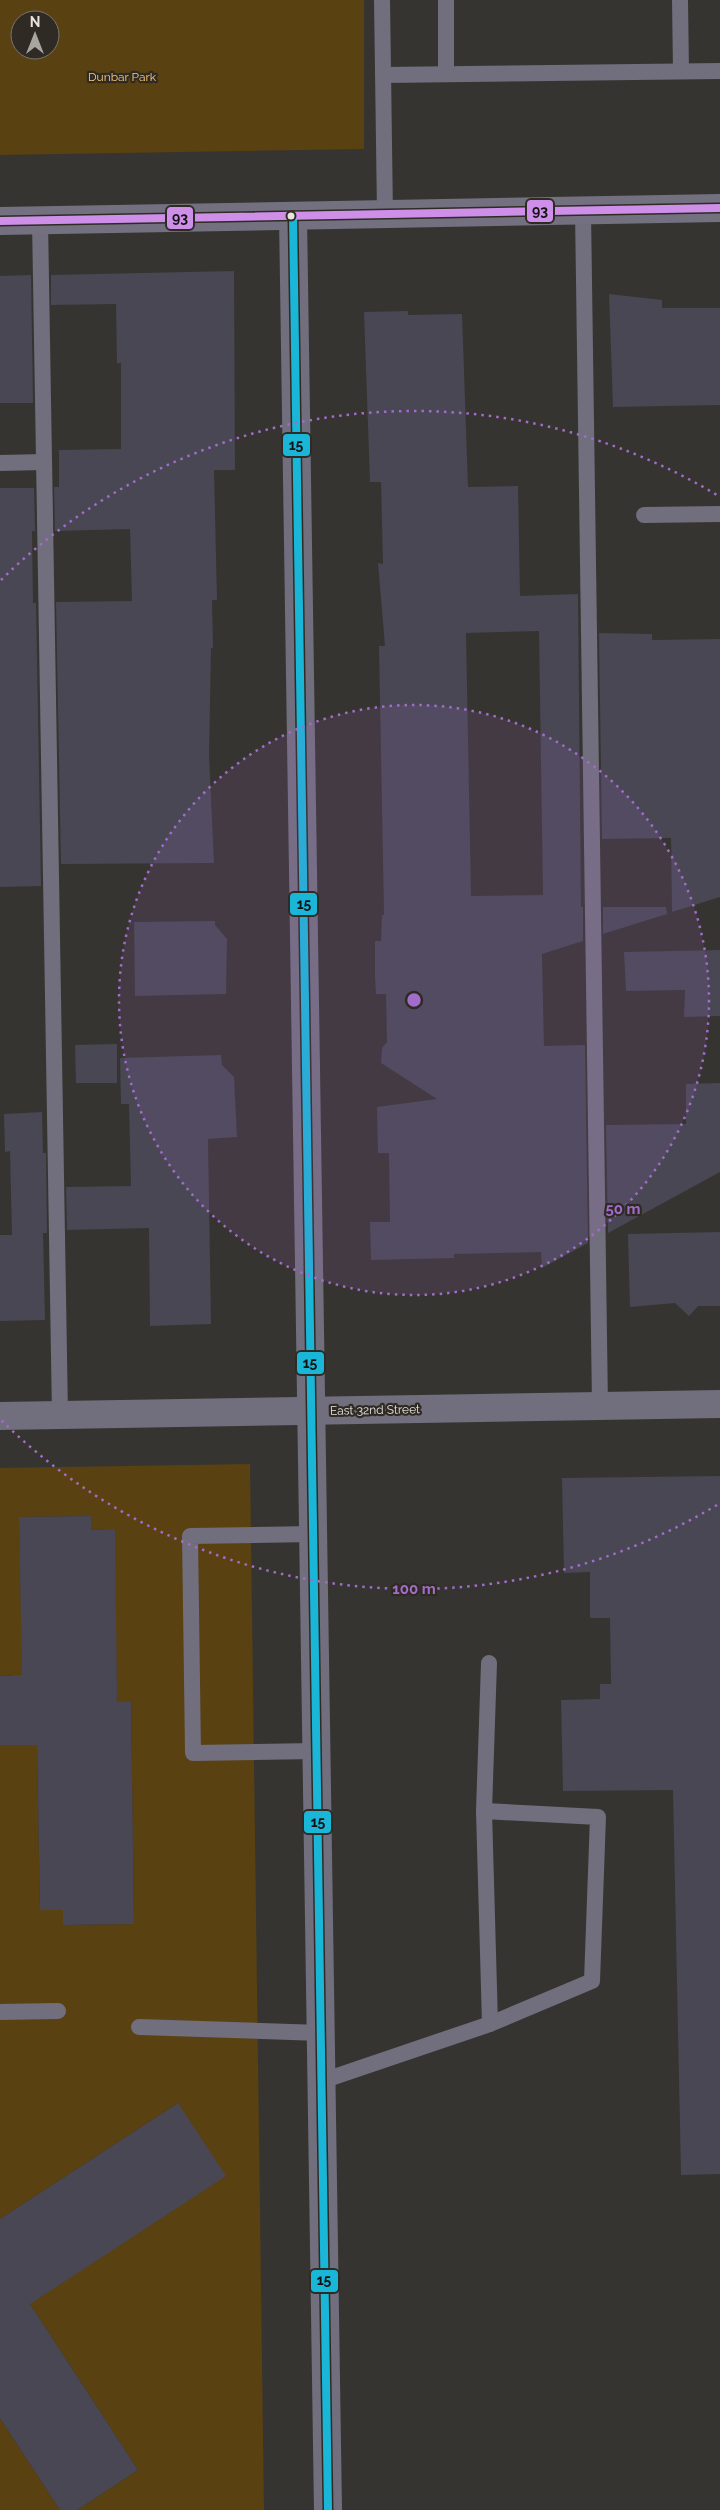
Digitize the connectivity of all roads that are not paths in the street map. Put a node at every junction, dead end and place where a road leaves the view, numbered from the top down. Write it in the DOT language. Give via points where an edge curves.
graph roads {
  1 [pos="382,0"];
  2 [pos="446,0"];
  3 [pos="680,0"];
  4 [pos="681,71"];
  5 [pos="720,71"];
  6 [pos="446,74"];
  7 [pos="383,75"];
  8 [pos="720,208"];
  9 [pos="583,211"];
  10 [pos="385,214"];
  11 [pos="293,216"];
  12 [pos="40,220"];
  13 [pos="0,221"];
  14 [pos="44,462"];
  15 [pos="0,463"];
  16 [pos="720,514"];
  17 [pos="644,515"];
  18 [pos="720,1404"];
  19 [pos="600,1406"];
  20 [pos="311,1411"];
  21 [pos="60,1415"];
  22 [pos="0,1416"];
  23 [pos="313,1534"];
  24 [pos="489,1663"];
  25 [pos="316,1751"];
  26 [pos="484,1812"];
  27 [pos="58,2011"];
  28 [pos="0,2012"];
  29 [pos="490,2024"];
  30 [pos="139,2027"];
  31 [pos="321,2033"];
  32 [pos="322,2081"];
  33 [pos="328,2510"];
  1 -- 7 [label="lane"];
  2 -- 6 [label="lane"];
  3 -- 4 [label="lane"];
  4 -- 5 [label="lane"];
  4 -- 6 [label="lane"];
  6 -- 7 [label="lane"];
  7 -- 10 [label="lane"];
  8 -- 9 [label="main road"];
  9 -- 10 [label="main road"];
  9 -- 19 [label="lane"];
  10 -- 11 [label="main road"];
  11 -- 12 [label="main road"];
  11 -- 20 [label="street"];
  12 -- 13 [label="main road"];
  12 -- 14 [label="lane"];
  14 -- 15 [label="lane"];
  14 -- 21 [label="lane"];
  16 -- 17 [label="lane"];
  18 -- 19 [label="street, East 32nd Street"];
  19 -- 20 [label="street, East 32nd Street"];
  20 -- 21 [label="street, East 32nd Street"];
  20 -- 23 [label="street"];
  21 -- 22 [label="street, East 32nd Street"];
  23 -- 25 [label="street"];
  23 -- 25 [label="lane" via="190,1536 194,1752"];
  24 -- 26 [label="lane"];
  25 -- 31 [label="street"];
  26 -- 29 [label="lane"];
  26 -- 29 [label="lane" via="598,1817 592,1981"];
  27 -- 28 [label="lane"];
  29 -- 32 [label="lane"];
  30 -- 31 [label="lane"];
  31 -- 32 [label="street"];
  32 -- 33 [label="street"];
}
